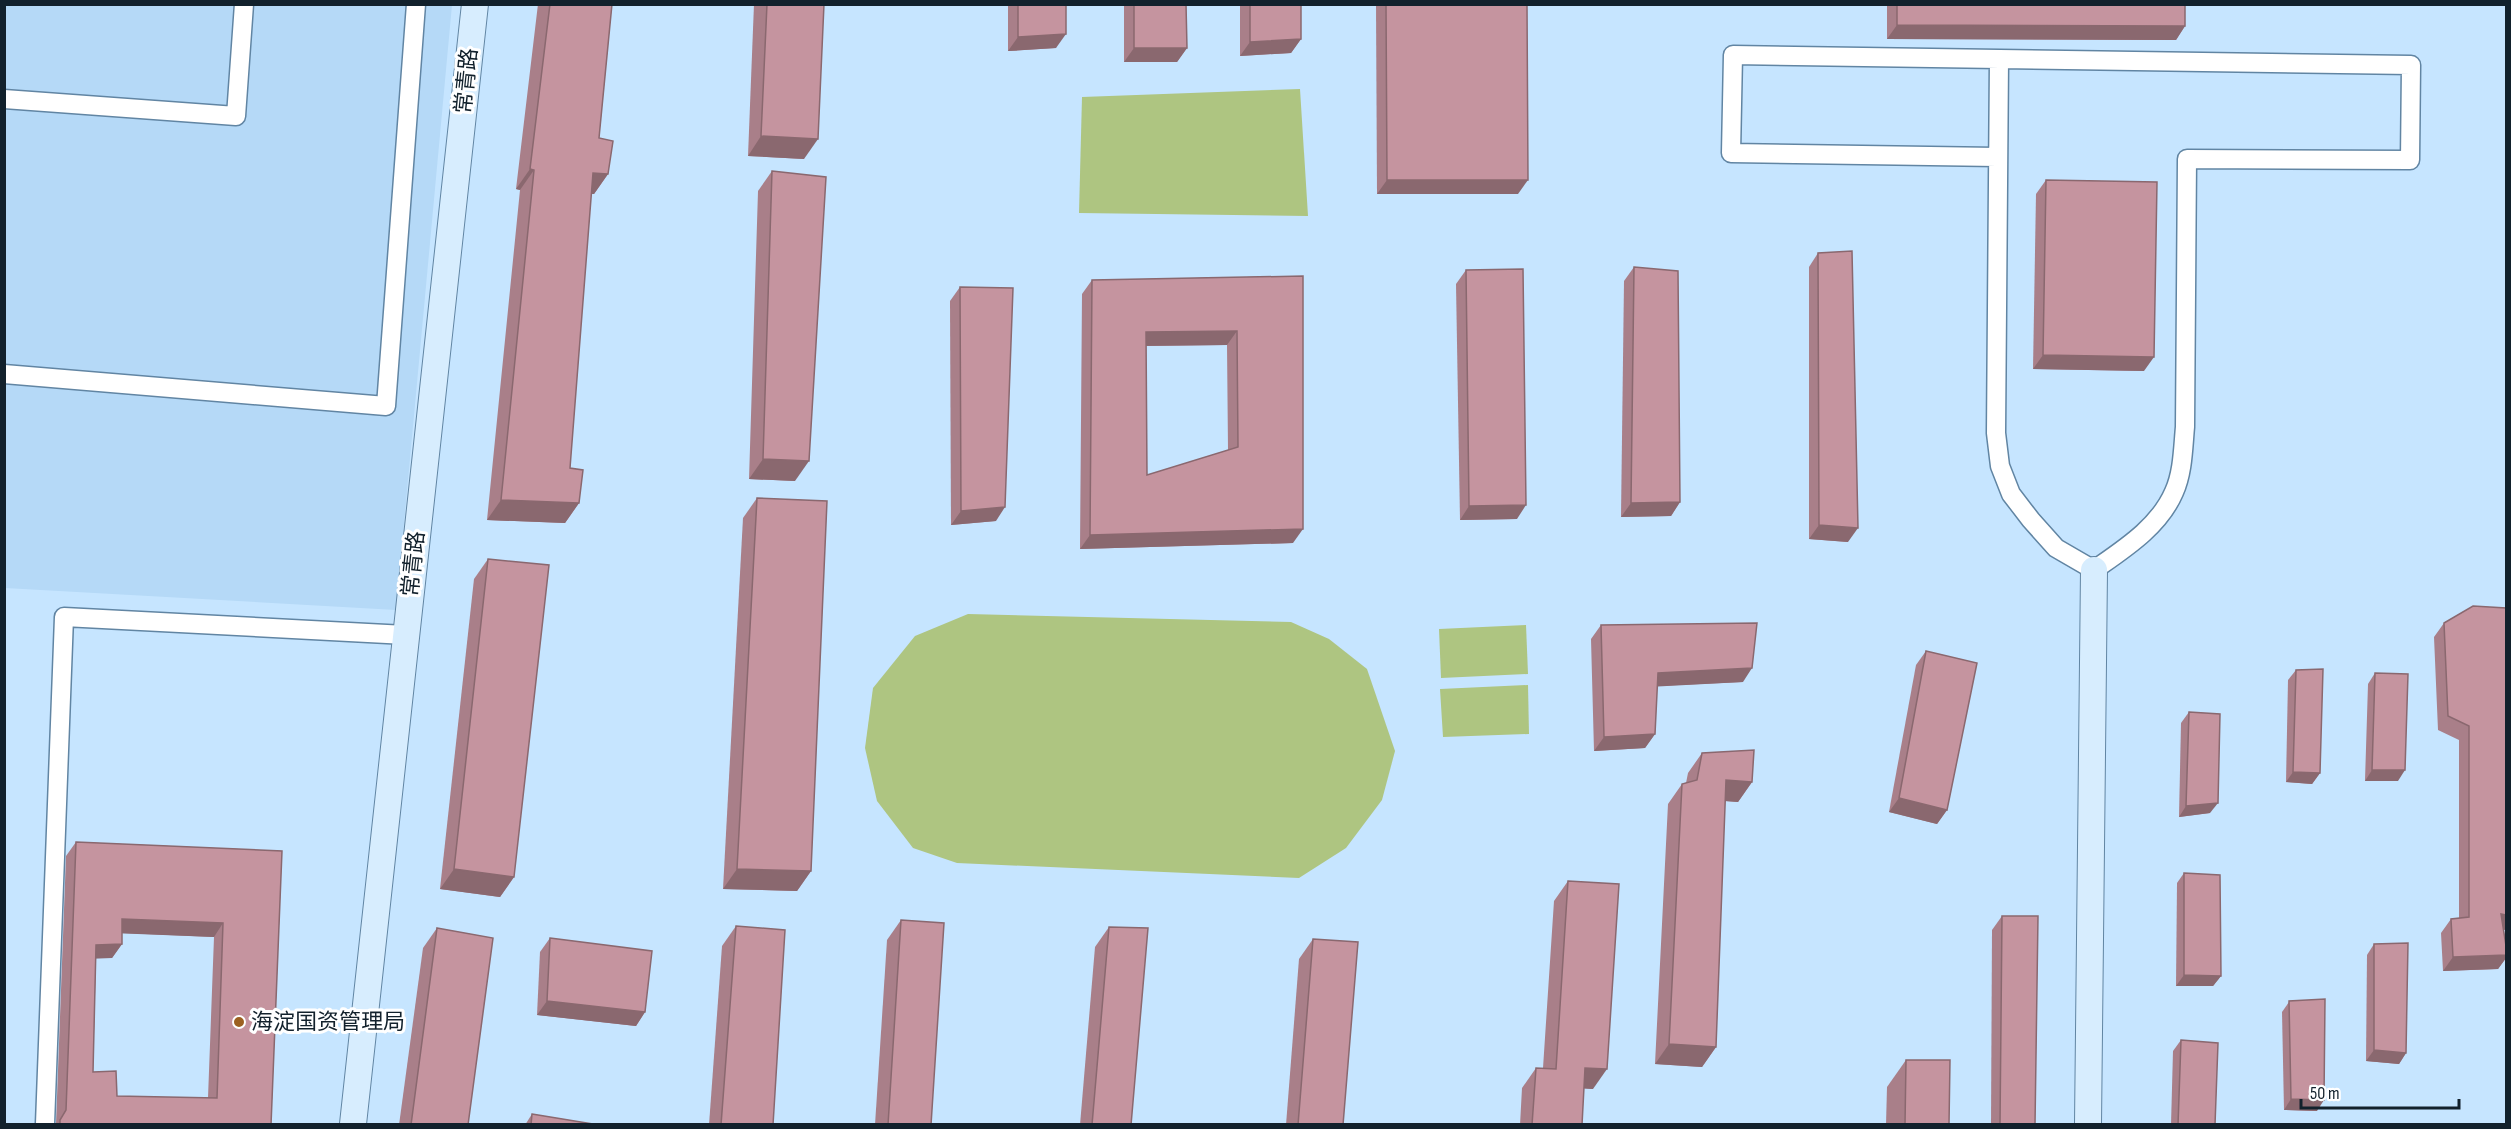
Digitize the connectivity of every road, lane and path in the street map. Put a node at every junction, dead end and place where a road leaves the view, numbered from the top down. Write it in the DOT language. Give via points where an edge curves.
graph roads {
  1 [pos="244,4"];
  2 [pos="416,4"];
  3 [pos="475,4"];
  4 [pos="1999,59"];
  5 [pos="4,99"];
  6 [pos="1997,157"];
  7 [pos="4,374"];
  8 [pos="2094,570"];
  9 [pos="406,634"];
  10 [pos="45,1125"];
  11 [pos="353,1125"];
  12 [pos="2088,1125"];
  1 -- 5 [label="street" via="236,116"];
  2 -- 7 [label="street" via="386,406"];
  3 -- 9 [label="street, 常青路"];
  4 -- 6 [label="street"];
  4 -- 6 [label="street" via="1733,55 1731,153"];
  4 -- 8 [label="street" via="2411,65 2410,160 2187,159 2186,427 2181,465 2174,492 2156,520"];
  6 -- 8 [label="street" via="1996,433 2000,466 2012,495 2056,548"];
  8 -- 12 [label="street"];
  9 -- 10 [label="street" via="64,617"];
  9 -- 11 [label="street, 常青路"];
}
